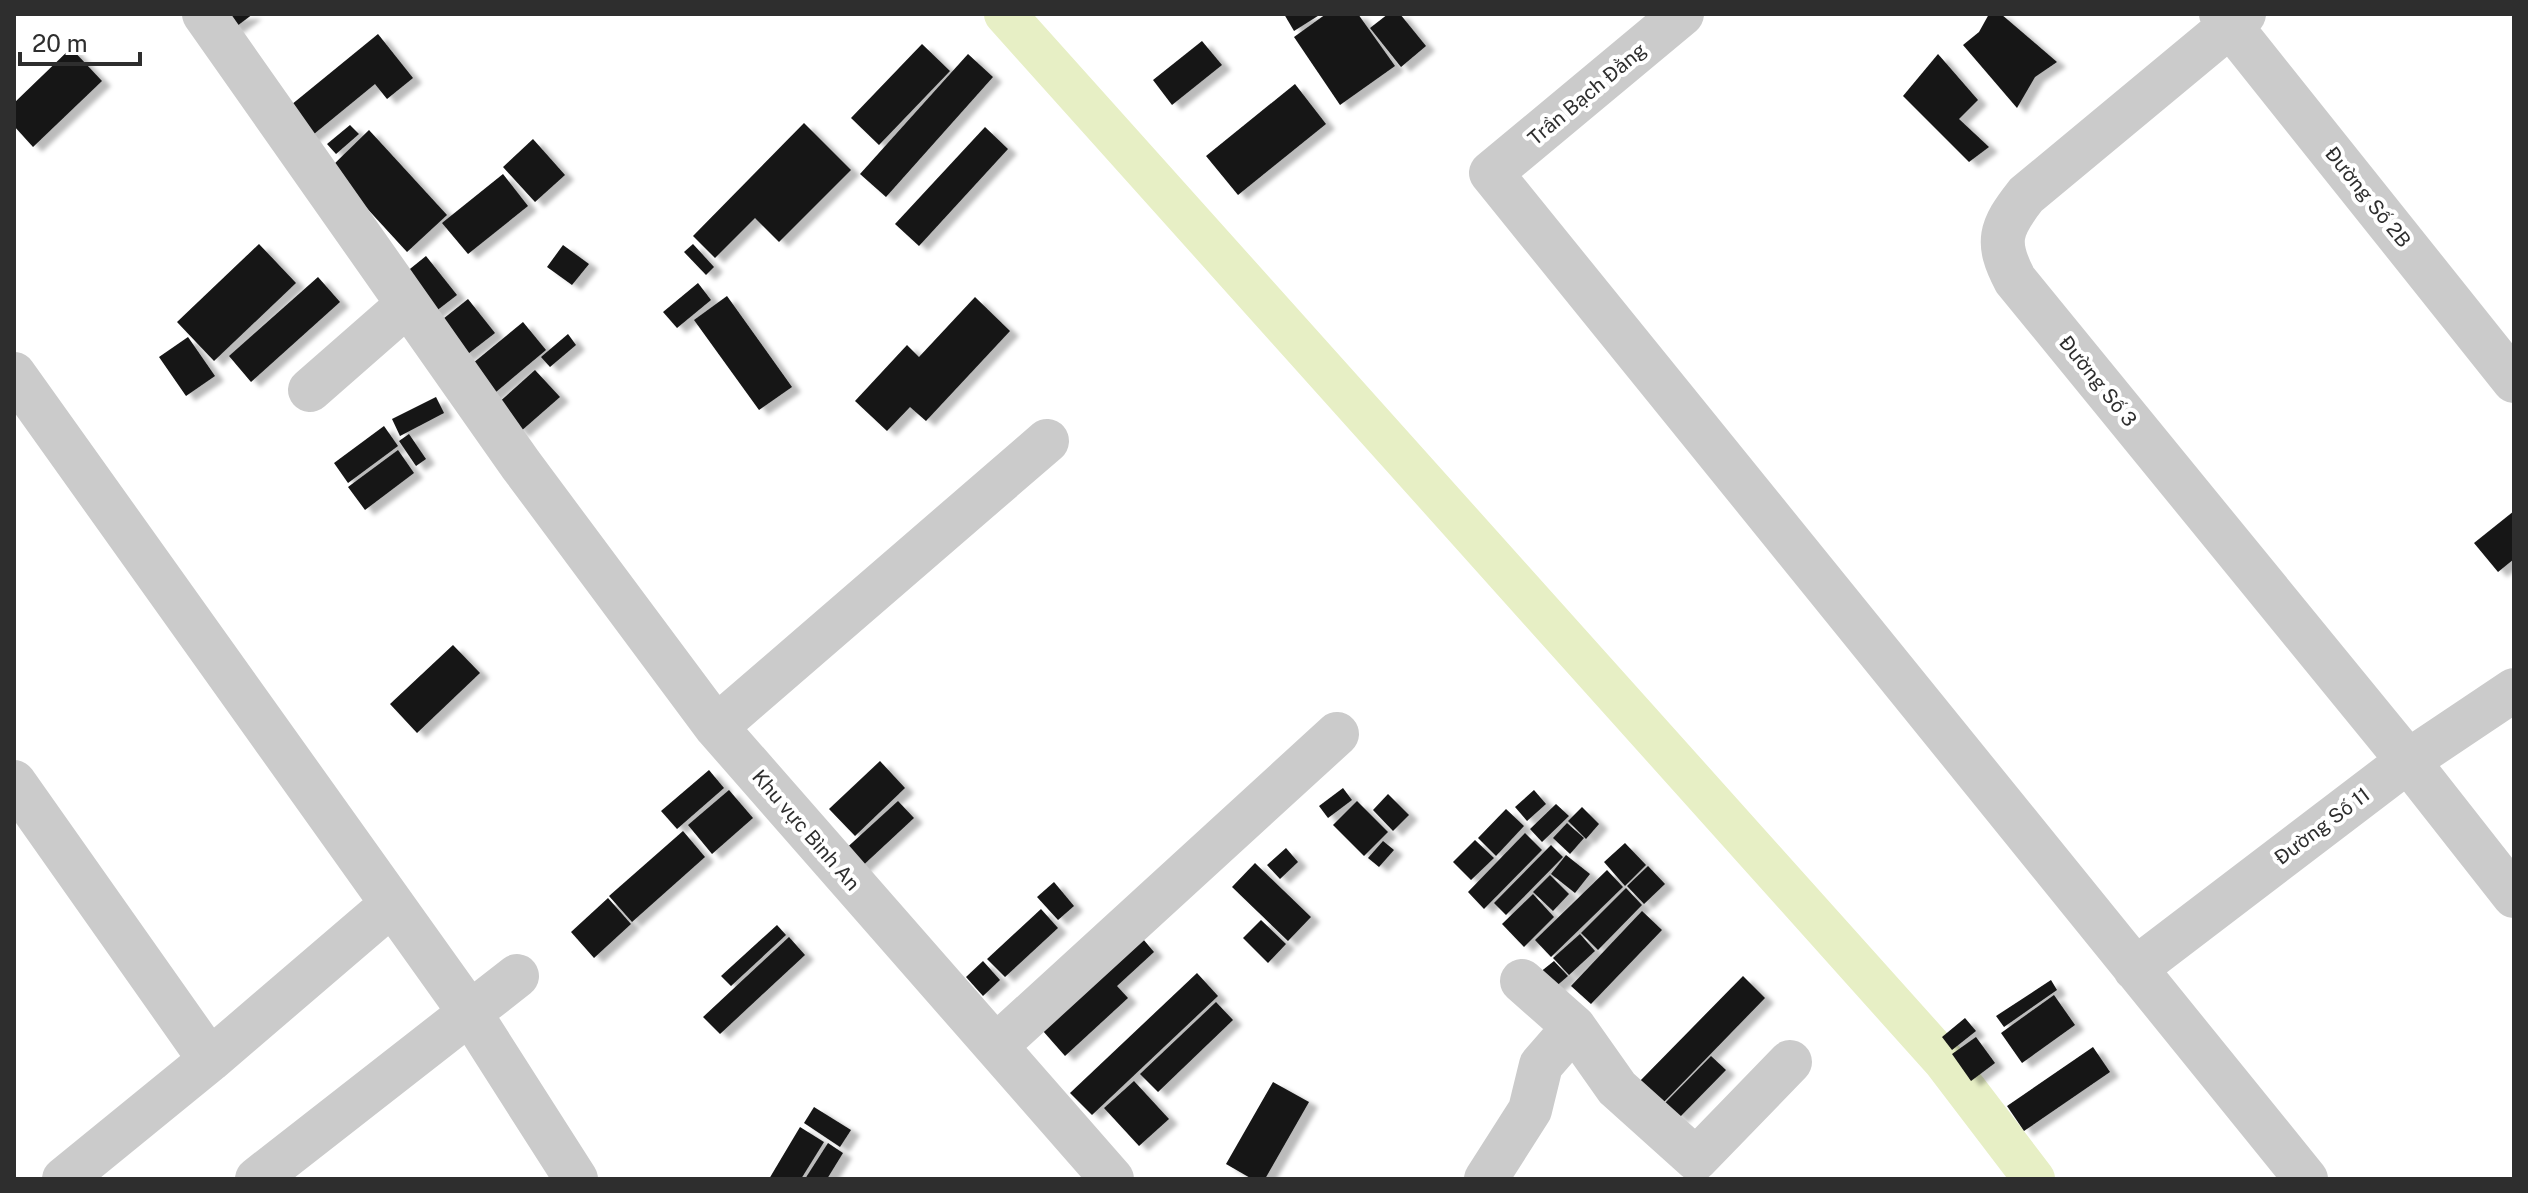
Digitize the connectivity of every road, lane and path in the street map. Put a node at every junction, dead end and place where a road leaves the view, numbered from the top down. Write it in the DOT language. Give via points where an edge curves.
graph roads {
  1 [pos="204,14"];
  2 [pos="1682,14"];
  3 [pos="2232,18"];
  4 [pos="407,305"];
  5 [pos="14,374"];
  6 [pos="2514,381"];
  7 [pos="310,390"];
  8 [pos="1047,441"];
  9 [pos="2514,690"];
  10 [pos="716,727"];
  11 [pos="1337,734"];
  12 [pos="2408,761"];
  13 [pos="14,782"];
  14 [pos="2514,896"];
  15 [pos="392,904"];
  16 [pos="2135,969"];
  17 [pos="517,976"];
  18 [pos="1522,981"];
  19 [pos="470,1013"];
  20 [pos="1574,1027"];
  21 [pos="996,1046"];
  22 [pos="210,1060"];
  23 [pos="1790,1062"];
  24 [pos="272,1174"];
  25 [pos="64,1179"];
  26 [pos="576,1179"];
  27 [pos="1112,1179"];
  28 [pos="1486,1179"];
  29 [pos="2306,1179"];
  1 -- 4 [label="street, Khu vực Bình An"];
  2 -- 16 [label="street, Trần Bạch Đằng" via="1491,173"];
  3 -- 6 [label="street, Đường Số 2B"];
  3 -- 12 [label="street, Đường Số 3" via="2026,195 2003,236 2004,258 2015,280"];
  4 -- 7 [label="street"];
  4 -- 10 [label="street, Khu vực Bình An"];
  5 -- 15 [label="street"];
  8 -- 10 [label="street"];
  9 -- 12 [label="street, Đường Số 11"];
  10 -- 21 [label="street, Khu vực Bình An"];
  11 -- 21 [label="street"];
  12 -- 14 [label="street, Đường Số 3"];
  12 -- 16 [label="street, Đường Số 11"];
  13 -- 22 [label="street"];
  15 -- 19 [label="street"];
  15 -- 22 [label="street"];
  16 -- 29 [label="street"];
  17 -- 19 [label="street"];
  18 -- 20 [label="street"];
  19 -- 24 [label="street"];
  19 -- 26 [label="street"];
  20 -- 23 [label="street" via="1617,1088 1696,1159"];
  20 -- 28 [label="street" via="1541,1065 1530,1110"];
  21 -- 27 [label="street, Khu vực Bình An"];
  22 -- 25 [label="street"];
}
